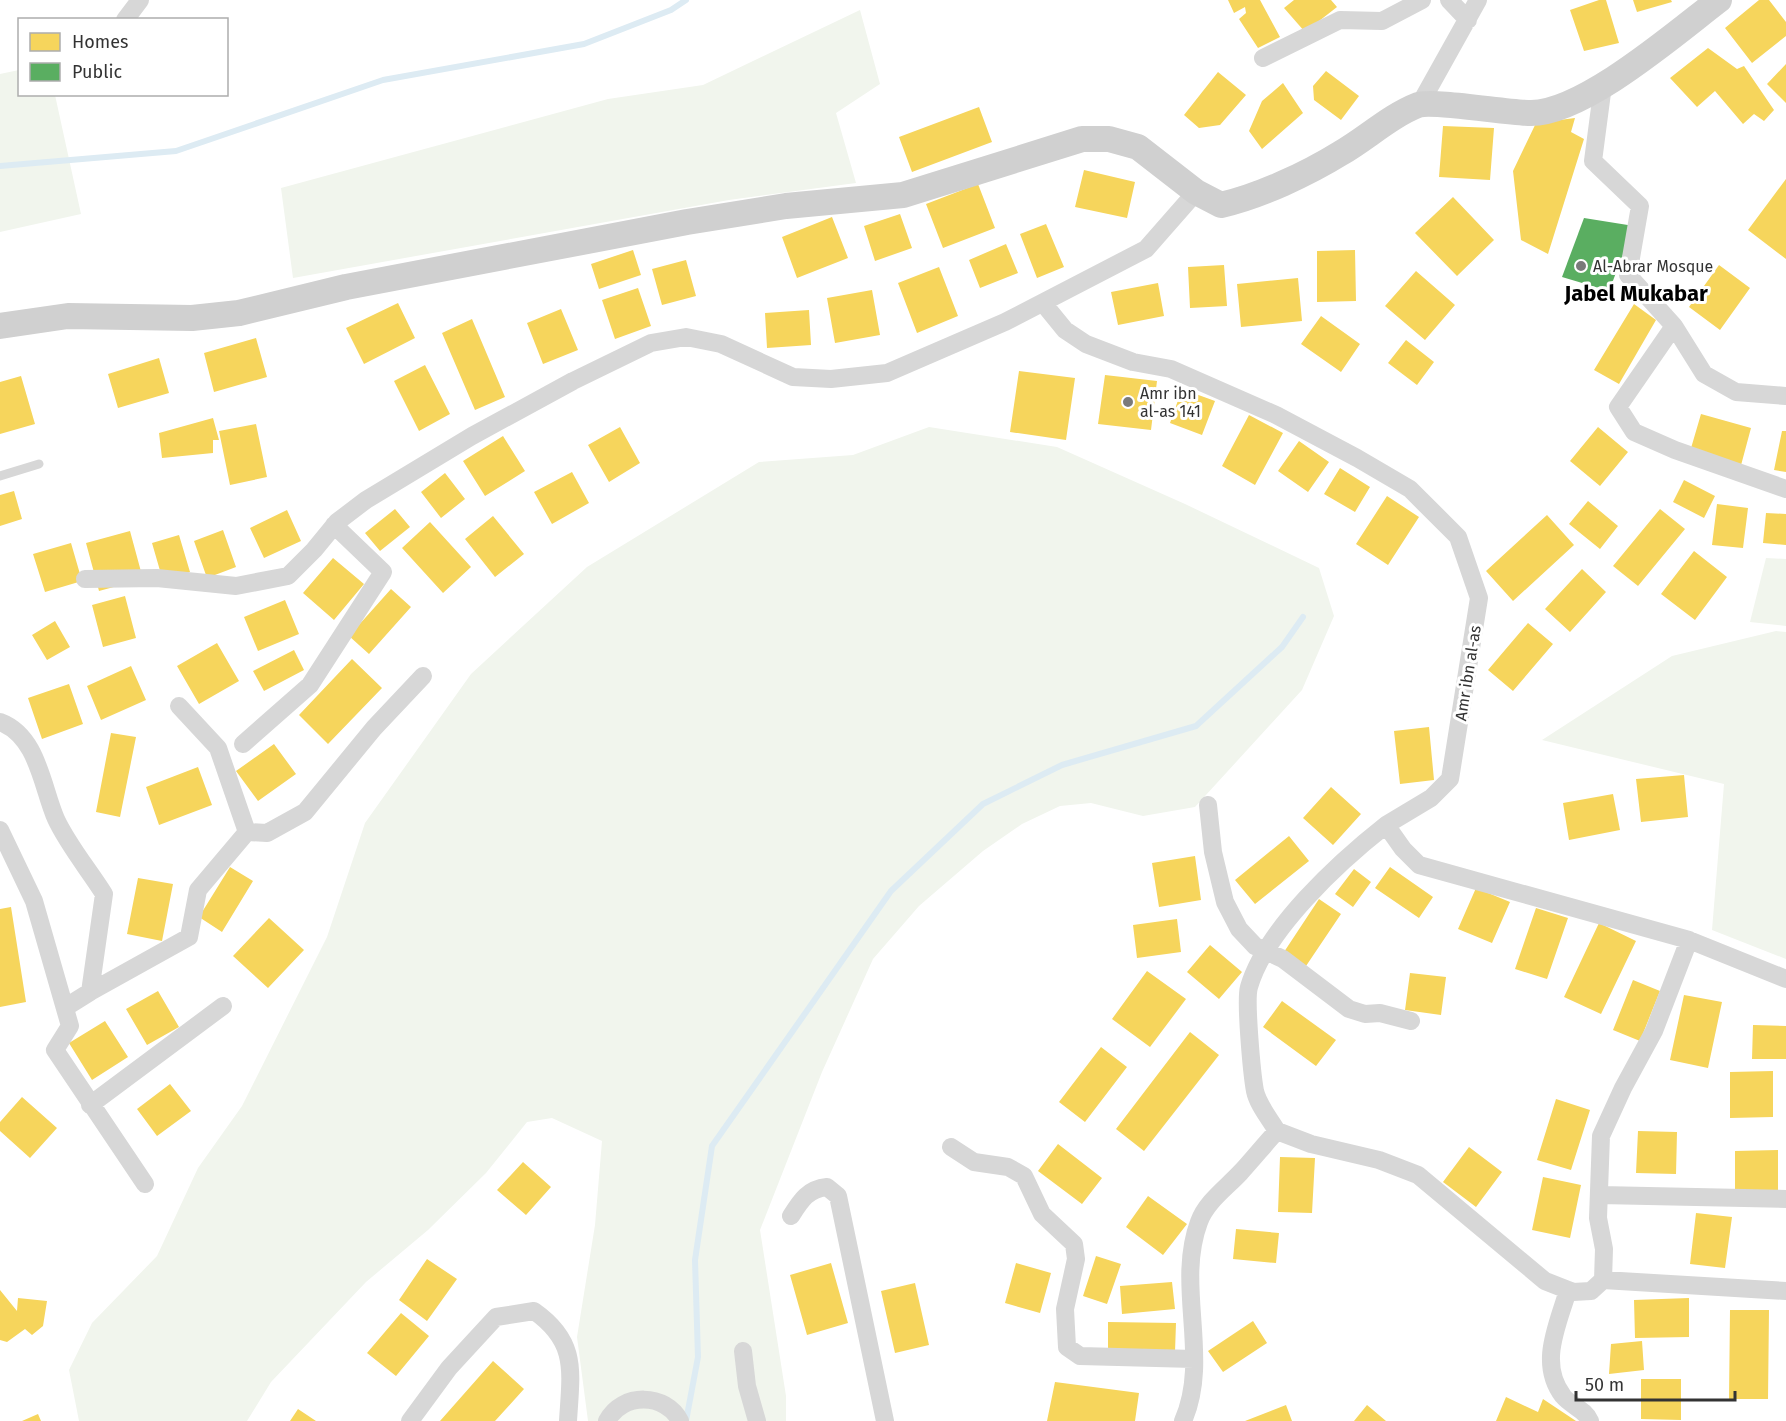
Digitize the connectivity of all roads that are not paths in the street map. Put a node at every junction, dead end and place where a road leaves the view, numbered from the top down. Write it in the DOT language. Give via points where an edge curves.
graph roads {
  1 [pos="140,0"];
  2 [pos="1422,0"];
  3 [pos="1449,0"];
  4 [pos="1478,0"];
  5 [pos="1719,0"];
  6 [pos="126,18"];
  7 [pos="1468,20"];
  8 [pos="1263,58"];
  9 [pos="1603,85"];
  10 [pos="1420,104"];
  11 [pos="1196,192"];
  12 [pos="1042,303"];
  13 [pos="0,326"];
  14 [pos="1674,326"];
  15 [pos="1786,396"];
  16 [pos="39,464"];
  17 [pos="0,476"];
  18 [pos="1786,489"];
  19 [pos="334,525"];
  20 [pos="85,579"];
  21 [pos="423,676"];
  22 [pos="179,706"];
  23 [pos="0,722"];
  24 [pos="243,744"];
  25 [pos="1208,805"];
  26 [pos="1386,825"];
  27 [pos="0,830"];
  28 [pos="247,832"];
  29 [pos="1689,940"];
  30 [pos="1266,952"];
  31 [pos="1786,979"];
  32 [pos="90,992"];
  33 [pos="223,1006"];
  34 [pos="66,1007"];
  35 [pos="1411,1021"];
  36 [pos="90,1105"];
  37 [pos="1277,1131"];
  38 [pos="951,1147"];
  39 [pos="145,1184"];
  40 [pos="1600,1195"];
  41 [pos="1786,1199"];
  42 [pos="791,1216"];
  43 [pos="1603,1280"];
  44 [pos="1568,1290"];
  45 [pos="1786,1291"];
  46 [pos="743,1350"];
  47 [pos="1194,1359"];
  48 [pos="1186,1420"];
  49 [pos="410,1421"];
  50 [pos="568,1421"];
  51 [pos="607,1421"];
  52 [pos="680,1421"];
  53 [pos="757,1421"];
  54 [pos="885,1421"];
  55 [pos="1590,1421"];
  1 -- 6 [label="street"];
  2 -- 8 [label="street" via="1382,21 1340,20"];
  3 -- 7 [label="street"];
  4 -- 7 [label="street"];
  5 -- 9 [label="street" via="1625,73"];
  7 -- 10 [label="street"];
  9 -- 10 [label="street" via="1558,107 1533,113"];
  9 -- 14 [label="street" via="1593,161 1640,206 1628,274"];
  10 -- 11 [label="street" via="1341,154 1252,198 1221,205"];
  11 -- 12 [label="street" via="1146,249"];
  11 -- 13 [label="street" via="1138,147 1108,139 1082,139 903,195 786,206 676,224 346,287 239,313 192,318 68,316"];
  12 -- 19 [label="street" via="887,373 831,379 793,377 721,344 686,337 651,343 472,436 366,500"];
  12 -- 26 [label="street, Amr ibn al-as" via="1065,330 1086,344 1133,362 1171,369 1276,415 1357,458 1410,489 1458,537 1479,598 1450,779 1431,798"];
  14 -- 15 [label="street" via="1704,374 1736,392"];
  14 -- 18 [label="street" via="1618,407 1634,432"];
  16 -- 17 [label="lane"];
  19 -- 20 [label="street" via="288,576 260,583 236,586 157,578"];
  19 -- 24 [label="street" via="382,572 310,686"];
  21 -- 28 [label="street" via="305,812 267,833"];
  22 -- 28 [label="street" via="218,748"];
  23 -- 32 [label="street" via="11,726 33,754 57,820 104,894"];
  25 -- 30 [label="street" via="1213,852 1225,902 1239,929"];
  26 -- 29 [label="street" via="1419,865"];
  26 -- 30 [label="street, Amr ibn al-as" via="1348,855 1293,913"];
  27 -- 34 [label="street" via="33,901"];
  28 -- 32 [label="street" via="198,890 189,937"];
  29 -- 31 [label="street"];
  29 -- 40 [label="street" via="1654,1031 1601,1136"];
  30 -- 35 [label="street" via="1305,974 1349,1009"];
  30 -- 37 [label="street, Amr ibn al-as" via="1248,988 1250,1037 1255,1094"];
  32 -- 34 [label="street"];
  33 -- 36 [label="street"];
  34 -- 36 [label="street" via="70,1026 55,1050"];
  36 -- 39 [label="street"];
  37 -- 44 [label="street" via="1418,1175 1545,1281"];
  37 -- 47 [label="street" via="1199,1220 1188,1263"];
  38 -- 47 [label="street" via="974,1162 1008,1167 1024,1176 1042,1214 1074,1244 1076,1259 1065,1309 1067,1347 1080,1356"];
  40 -- 41 [label="street"];
  40 -- 43 [label="street"];
  42 -- 54 [label="street" via="814,1188 827,1187 838,1196"];
  43 -- 44 [label="street" via="1591,1291"];
  43 -- 45 [label="street"];
  44 -- 55 [label="street" via="1550,1349 1551,1374 1564,1397"];
  46 -- 53 [label="street" via="747,1386"];
  47 -- 48 [label="street"];
  49 -- 50 [label="street" via="448,1368 496,1317 534,1311 551,1323 569,1351"];
  51 -- 52 [label="street" via="625,1401 637,1400 667,1406"];
}
